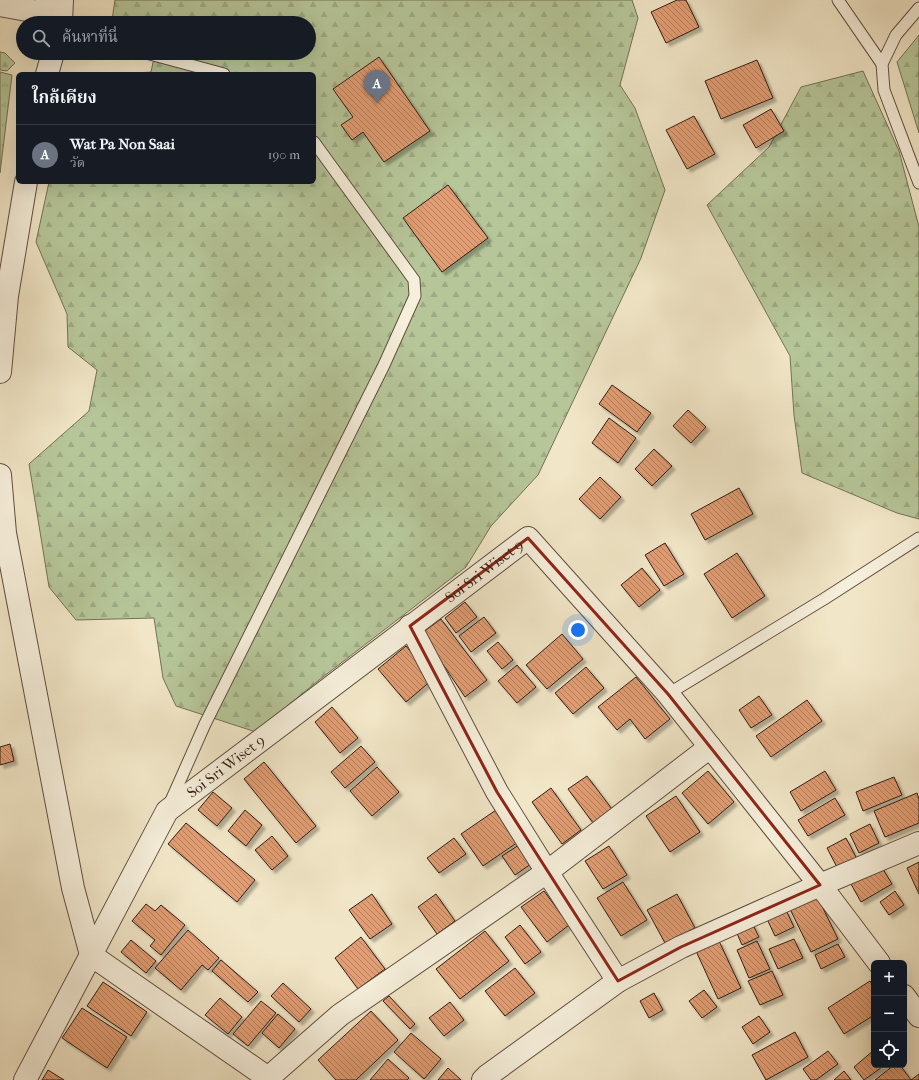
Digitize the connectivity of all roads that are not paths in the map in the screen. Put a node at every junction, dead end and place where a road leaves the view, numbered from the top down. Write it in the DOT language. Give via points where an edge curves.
graph roads {
  1 [pos="60,0"];
  2 [pos="838,0"];
  3 [pos="0,5"];
  4 [pos="919,8"];
  5 [pos="61,16"];
  6 [pos="52,60"];
  7 [pos="172,60"];
  8 [pos="882,64"];
  9 [pos="48,72"];
  10 [pos="217,72"];
  11 [pos="316,145"];
  12 [pos="919,183"];
  13 [pos="26,184"];
  14 [pos="0,372"];
  15 [pos="0,475"];
  16 [pos="919,538"];
  17 [pos="410,626"];
  18 [pos="668,694"];
  19 [pos="710,747"];
  20 [pos="167,811"];
  21 [pos="919,843"];
  22 [pos="547,872"];
  23 [pos="820,885"];
  24 [pos="91,955"];
  25 [pos="877,960"];
  26 [pos="618,981"];
  27 [pos="907,1000"];
  28 [pos="919,1016"];
  29 [pos="269,1079"];
  30 [pos="25,1080"];
  31 [pos="483,1080"];
  1 -- 3 [label="street" via="38,12"];
  1 -- 5 [label="street"];
  2 -- 8 [label="lane"];
  4 -- 8 [label="lane" via="896,35"];
  6 -- 9 [label="street"];
  7 -- 10 [label="lane"];
  8 -- 12 [label="lane" via="884,90"];
  11 -- 20 [label="lane" via="414,280 415,296 384,365 205,724"];
  13 -- 14 [label="street" via="7,296"];
  15 -- 24 [label="street" via="8,549 73,888"];
  16 -- 18 [label="lane"];
  17 -- 18 [label="street, Soi Sri Wiset 9" via="528,538"];
  17 -- 20 [label="street, Soi Sri Wiset 9"];
  17 -- 22 [label="street" via="497,792"];
  18 -- 19 [label="street"];
  19 -- 22 [label="street"];
  19 -- 23 [label="street"];
  20 -- 24 [label="street, Soi Sri Wiset 9"];
  21 -- 23 [label="street"];
  22 -- 26 [label="street"];
  22 -- 29 [label="street" via="340,1015"];
  23 -- 25 [label="street"];
  23 -- 26 [label="street" via="681,947"];
  24 -- 29 [label="street"];
  24 -- 30 [label="street, Soi Sri Wiset 9"];
  26 -- 31 [label="street"];
  27 -- 28 [label="street"];
}
